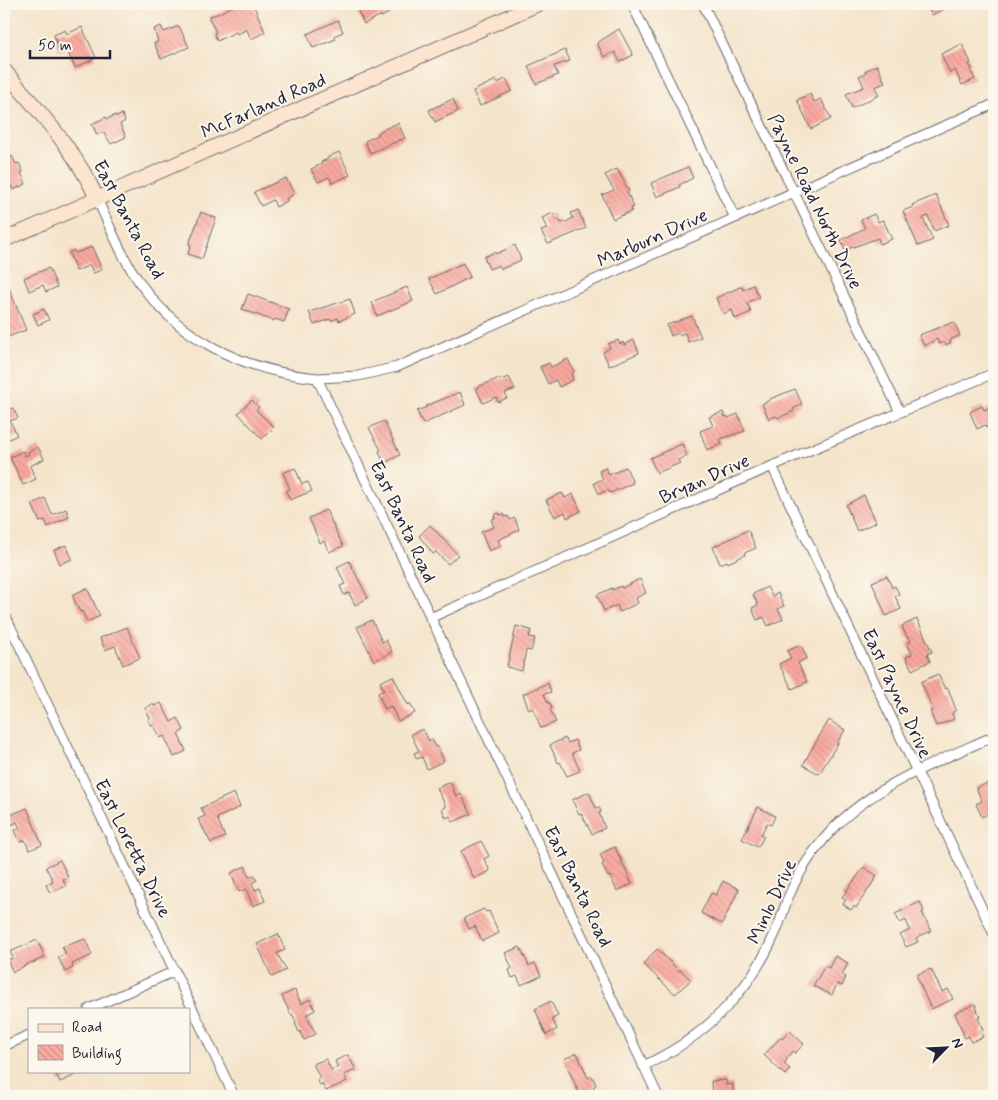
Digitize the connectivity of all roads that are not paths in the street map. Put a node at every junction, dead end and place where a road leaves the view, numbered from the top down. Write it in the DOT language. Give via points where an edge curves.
graph roads {
  1 [pos="538,4"];
  2 [pos="632,4"];
  3 [pos="703,4"];
  4 [pos="4,70"];
  5 [pos="994,104"];
  6 [pos="794,192"];
  7 [pos="97,199"];
  8 [pos="735,218"];
  9 [pos="4,240"];
  10 [pos="994,372"];
  11 [pos="317,378"];
  12 [pos="900,412"];
  13 [pos="772,466"];
  14 [pos="4,613"];
  15 [pos="430,618"];
  16 [pos="994,736"];
  17 [pos="916,771"];
  18 [pos="994,934"];
  19 [pos="174,971"];
  20 [pos="91,1008"];
  21 [pos="28,1035"];
  22 [pos="4,1046"];
  23 [pos="643,1066"];
  24 [pos="234,1096"];
  25 [pos="658,1096"];
  1 -- 7 [label="street, McFarland Road"];
  2 -- 8 [label="street"];
  3 -- 6 [label="street, Payne Road North Drive"];
  4 -- 7 [label="street, East Banta Road" via="68,148"];
  5 -- 6 [label="street, Marburn Drive"];
  6 -- 8 [label="street, Marburn Drive"];
  6 -- 12 [label="street, Payne Road North Drive"];
  7 -- 9 [label="street, McFarland Road"];
  7 -- 11 [label="street, East Banta Road" via="134,275 145,291 180,326 208,345 244,362 287,374"];
  8 -- 11 [label="street, Marburn Drive" via="397,368 358,376"];
  10 -- 12 [label="street, Bryan Drive"];
  11 -- 15 [label="street, East Banta Road"];
  12 -- 13 [label="street, Bryan Drive"];
  13 -- 15 [label="street, Bryan Drive"];
  13 -- 17 [label="street, East Payne Drive"];
  14 -- 19 [label="street, East Loretta Drive"];
  15 -- 23 [label="street, East Banta Road"];
  16 -- 17 [label="street, Minlo Drive"];
  17 -- 18 [label="street, East Payne Drive"];
  17 -- 23 [label="street, Minlo Drive" via="862,803 831,831 804,866 767,951 740,993 717,1018 666,1055"];
  19 -- 20 [label="street"];
  19 -- 24 [label="street, East Loretta Drive"];
  21 -- 22 [label="street"];
  23 -- 25 [label="street, East Banta Road"];
}
